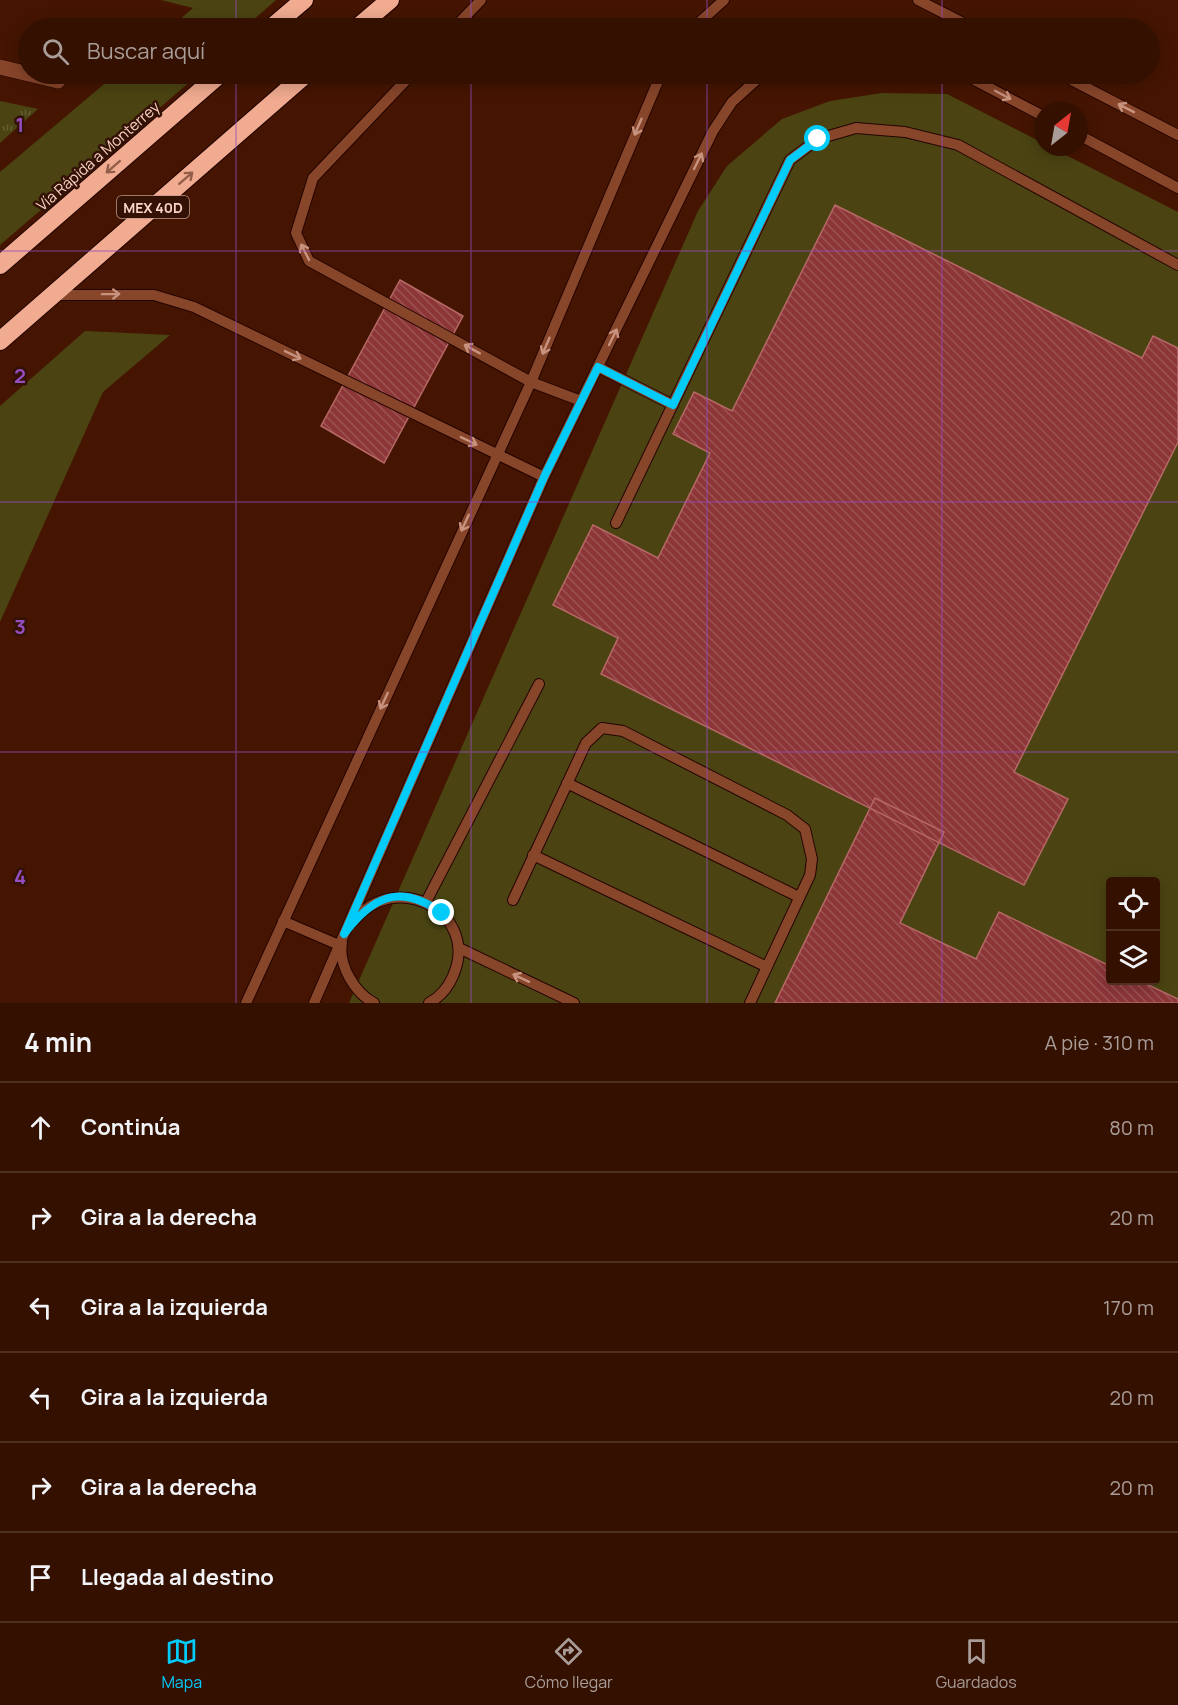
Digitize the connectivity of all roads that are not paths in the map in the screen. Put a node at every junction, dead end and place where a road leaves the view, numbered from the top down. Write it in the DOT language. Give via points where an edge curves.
graph roads {
  1 [pos="304,0"];
  2 [pos="390,0"];
  3 [pos="481,0"];
  4 [pos="724,0"];
  5 [pos="918,0"];
  6 [pos="283,18"];
  7 [pos="369,18"];
  8 [pos="464,18"];
  9 [pos="704,18"];
  10 [pos="953,18"];
  11 [pos="0,67"];
  12 [pos="18,71"];
  13 [pos="208,84"];
  14 [pos="295,84"];
  15 [pos="402,84"];
  16 [pos="657,84"];
  17 [pos="752,84"];
  18 [pos="982,84"];
  19 [pos="1079,84"];
  20 [pos="1034,111"];
  21 [pos="1178,135"];
  22 [pos="1088,140"];
  23 [pos="1178,188"];
  24 [pos="0,265"];
  25 [pos="1178,265"];
  26 [pos="53,295"];
  27 [pos="0,341"];
  28 [pos="598,367"];
  29 [pos="531,382"];
  30 [pos="581,401"];
  31 [pos="673,405"];
  32 [pos="497,454"];
  33 [pos="544,477"];
  34 [pos="616,523"];
  35 [pos="538,684"];
  36 [pos="567,783"];
  37 [pos="533,855"];
  38 [pos="800,897"];
  39 [pos="513,900"];
  40 [pos="426,902"];
  41 [pos="283,921"];
  42 [pos="341,939"];
  43 [pos="459,948"];
  44 [pos="767,967"];
  45 [pos="437,1002"];
  46 [pos="246,1003"];
  47 [pos="314,1003"];
  48 [pos="374,1003"];
  49 [pos="573,1003"];
  50 [pos="750,1003"];
  1 -- 6 [label="highway"];
  2 -- 7 [label="highway"];
  3 -- 8 [label="lane"];
  4 -- 9 [label="lane"];
  5 -- 10 [label="lane"];
  11 -- 12 [label="street"];
  13 -- 24 [label="highway, Vía Rápida a Monterrey, one-way"];
  26 -- 14 [label="highway, MEX 40D, one-way"];
  29 -- 15 [label="lane, one-way" via="309,261 296,233 313,177"];
  16 -- 29 [label="lane, one-way"];
  28 -- 17 [label="lane, one-way" via="713,131 732,102"];
  18 -- 20 [label="lane, one-way"];
  21 -- 19 [label="lane, one-way"];
  22 -- 23 [label="lane"];
  25 -- 31 [label="lane" via="958,145 906,132 856,129 818,139 790,160"];
  26 -- 27 [label="highway, MEX 40D"];
  26 -- 32 [label="lane, one-way" via="154,295 194,307"];
  28 -- 30 [label="lane"];
  28 -- 31 [label="lane"];
  29 -- 30 [label="lane"];
  29 -- 32 [label="lane"];
  30 -- 33 [label="lane"];
  31 -- 34 [label="lane"];
  32 -- 33 [label="lane"];
  32 -- 41 [label="lane, one-way"];
  33 -- 42 [label="lane"];
  35 -- 40 [label="lane"];
  36 -- 37 [label="lane"];
  36 -- 38 [label="lane"];
  36 -- 38 [label="lane" via="586,743 602,728 623,731 787,815 805,830 812,859"];
  37 -- 39 [label="lane"];
  37 -- 44 [label="lane"];
  38 -- 44 [label="lane"];
  40 -- 42 [label="lane" via="408,896 388,897 370,905"];
  40 -- 43 [label="lane" via="442,913"];
  41 -- 42 [label="lane"];
  41 -- 46 [label="lane"];
  42 -- 47 [label="lane"];
  42 -- 48 [label="lane" via="347,971 355,987"];
  43 -- 45 [label="lane" via="457,967"];
  49 -- 43 [label="lane, one-way"];
  44 -- 50 [label="lane"];
}
